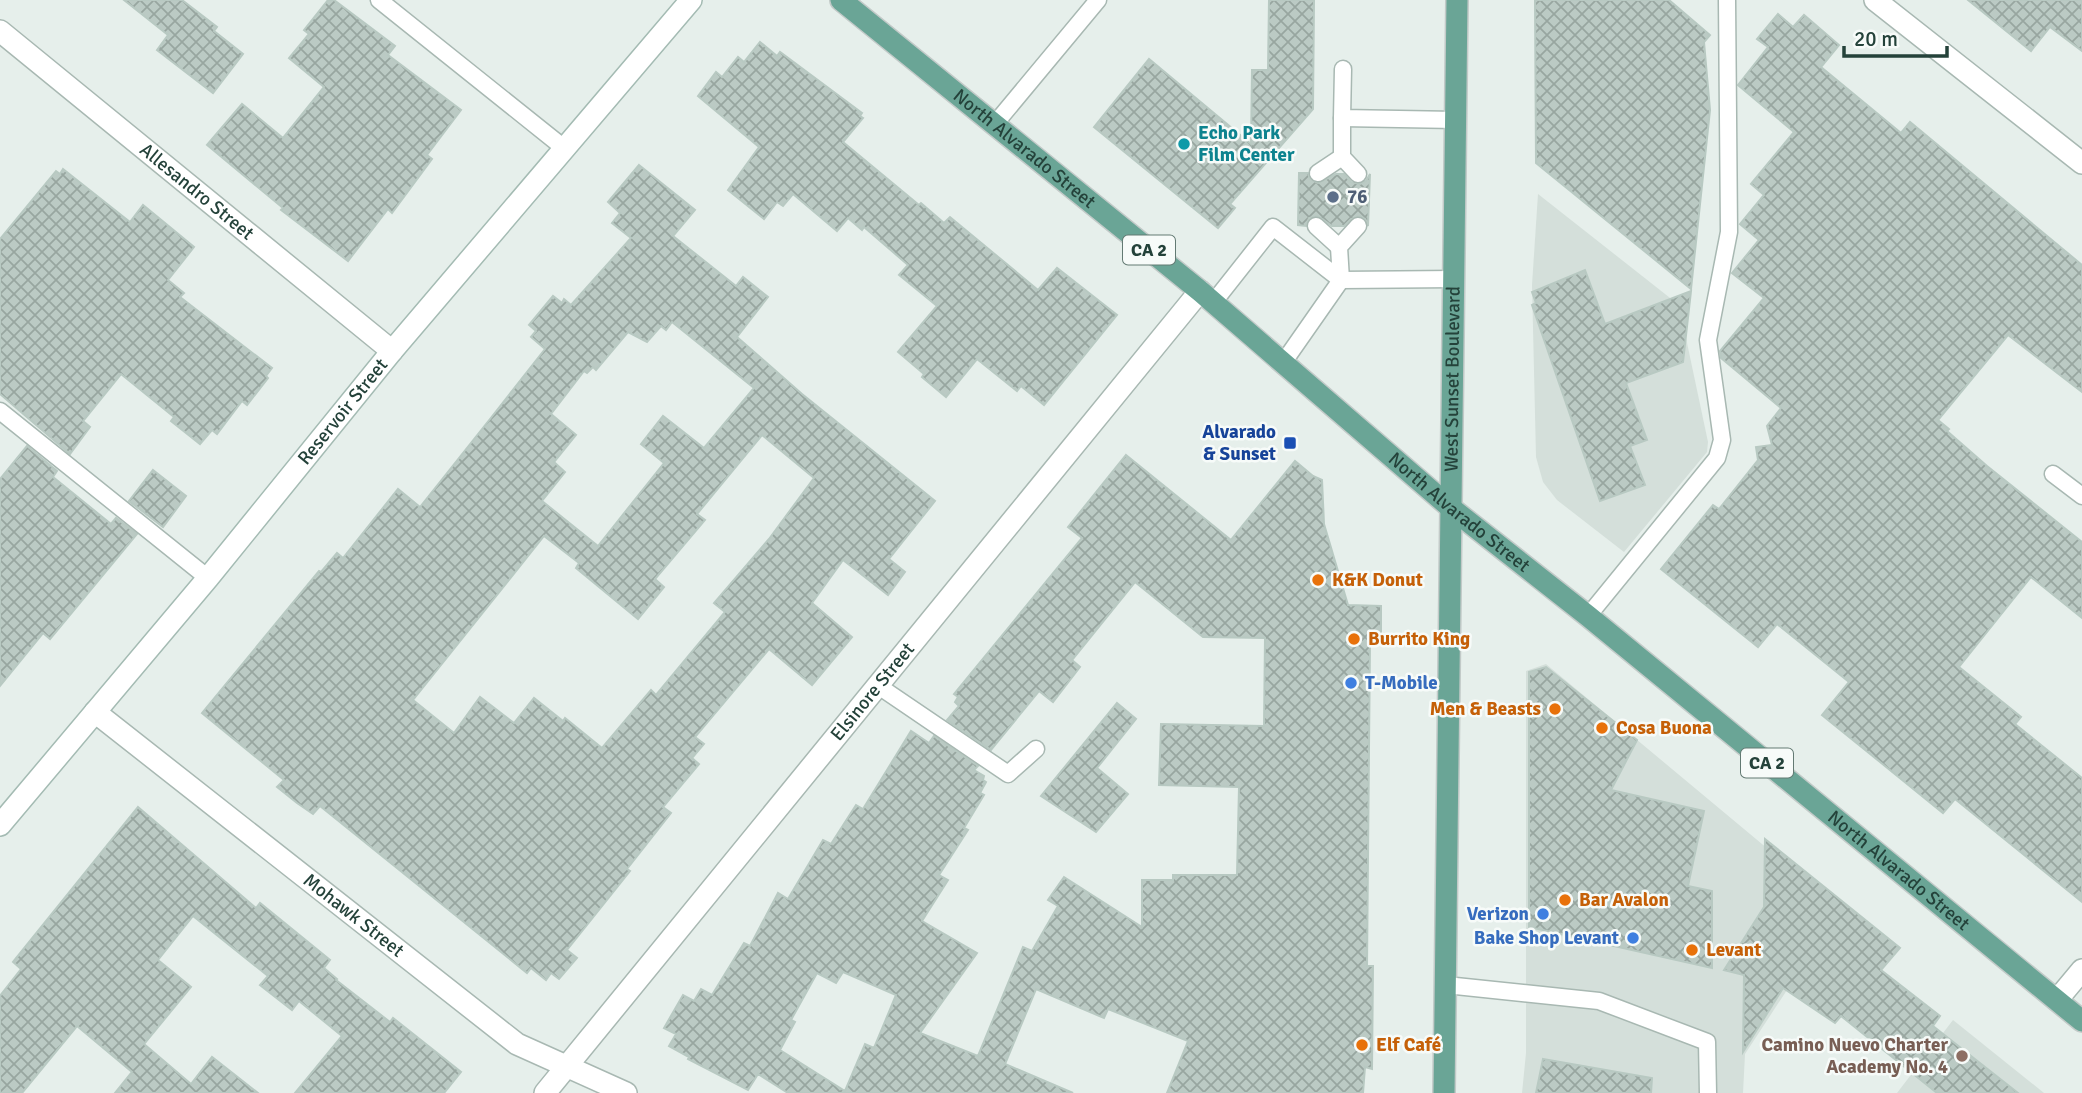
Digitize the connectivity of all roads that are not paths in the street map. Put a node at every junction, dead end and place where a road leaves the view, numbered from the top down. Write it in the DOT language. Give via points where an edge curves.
graph roads {
  1 [pos="379,0"];
  2 [pos="691,0"];
  3 [pos="841,0"];
  4 [pos="1098,0"];
  5 [pos="1457,0"];
  6 [pos="1727,0"];
  7 [pos="1874,0"];
  8 [pos="0,31"];
  9 [pos="1343,69"];
  10 [pos="1342,118"];
  11 [pos="1456,120"];
  12 [pos="994,125"];
  13 [pos="564,148"];
  14 [pos="1342,157"];
  15 [pos="2082,163"];
  16 [pos="1318,173"];
  17 [pos="1340,174"];
  18 [pos="1358,174"];
  19 [pos="1316,226"];
  20 [pos="1339,226"];
  21 [pos="1358,226"];
  22 [pos="1339,247"];
  23 [pos="1455,279"];
  24 [pos="1341,280"];
  25 [pos="1207,297"];
  26 [pos="392,351"];
  27 [pos="1283,363"];
  28 [pos="0,411"];
  29 [pos="2053,474"];
  30 [pos="2082,496"];
  31 [pos="1451,508"];
  32 [pos="208,578"];
  33 [pos="1588,617"];
  34 [pos="877,685"];
  35 [pos="95,712"];
  36 [pos="1037,749"];
  37 [pos="2,817"];
  38 [pos="2082,970"];
  39 [pos="1446,985"];
  40 [pos="2057,1000"];
  41 [pos="2082,1021"];
  42 [pos="566,1068"];
  43 [pos="545,1093"];
  44 [pos="626,1093"];
  45 [pos="1444,1093"];
  46 [pos="1709,1093"];
  1 -- 13 [label="lane"];
  2 -- 13 [label="street, Reservoir Street"];
  3 -- 12 [label="main road, North Alvarado Street / CA 2"];
  4 -- 12 [label="lane"];
  5 -- 11 [label="main road, West Sunset Boulevard"];
  6 -- 33 [label="lane" via="1729,232 1708,340 1722,440 1717,458"];
  7 -- 15 [label="street"];
  8 -- 26 [label="street, Allesandro Street"];
  9 -- 10 [label="lane"];
  10 -- 11 [label="lane"];
  10 -- 14 [label="lane"];
  11 -- 23 [label="main road, West Sunset Boulevard"];
  12 -- 25 [label="main road, North Alvarado Street / CA 2"];
  13 -- 26 [label="street, Reservoir Street"];
  14 -- 16 [label="lane"];
  14 -- 17 [label="lane"];
  14 -- 18 [label="lane"];
  19 -- 22 [label="lane"];
  20 -- 22 [label="lane"];
  21 -- 22 [label="lane"];
  22 -- 24 [label="lane"];
  23 -- 24 [label="lane"];
  23 -- 31 [label="main road, West Sunset Boulevard"];
  24 -- 25 [label="lane" via="1273,227"];
  24 -- 27 [label="lane"];
  25 -- 27 [label="main road, North Alvarado Street / CA 2"];
  25 -- 34 [label="street, Elsinore Street"];
  26 -- 32 [label="street, Reservoir Street"];
  27 -- 31 [label="main road, North Alvarado Street / CA 2"];
  28 -- 32 [label="lane"];
  29 -- 30 [label="lane"];
  31 -- 33 [label="main road, North Alvarado Street / CA 2"];
  31 -- 39 [label="main road, West Sunset Boulevard"];
  32 -- 35 [label="street, Reservoir Street"];
  33 -- 40 [label="main road, North Alvarado Street / CA 2"];
  34 -- 36 [label="lane" via="1008,774"];
  34 -- 42 [label="street, Elsinore Street"];
  35 -- 37 [label="street, Reservoir Street"];
  35 -- 42 [label="street, Mohawk Street" via="517,1044"];
  38 -- 40 [label="street"];
  39 -- 45 [label="main road, West Sunset Boulevard"];
  39 -- 46 [label="lane" via="1599,1001 1707,1042"];
  40 -- 41 [label="main road, North Alvarado Street / CA 2"];
  42 -- 43 [label="street, Elsinore Street"];
  42 -- 44 [label="street, Mohawk Street"];
}
